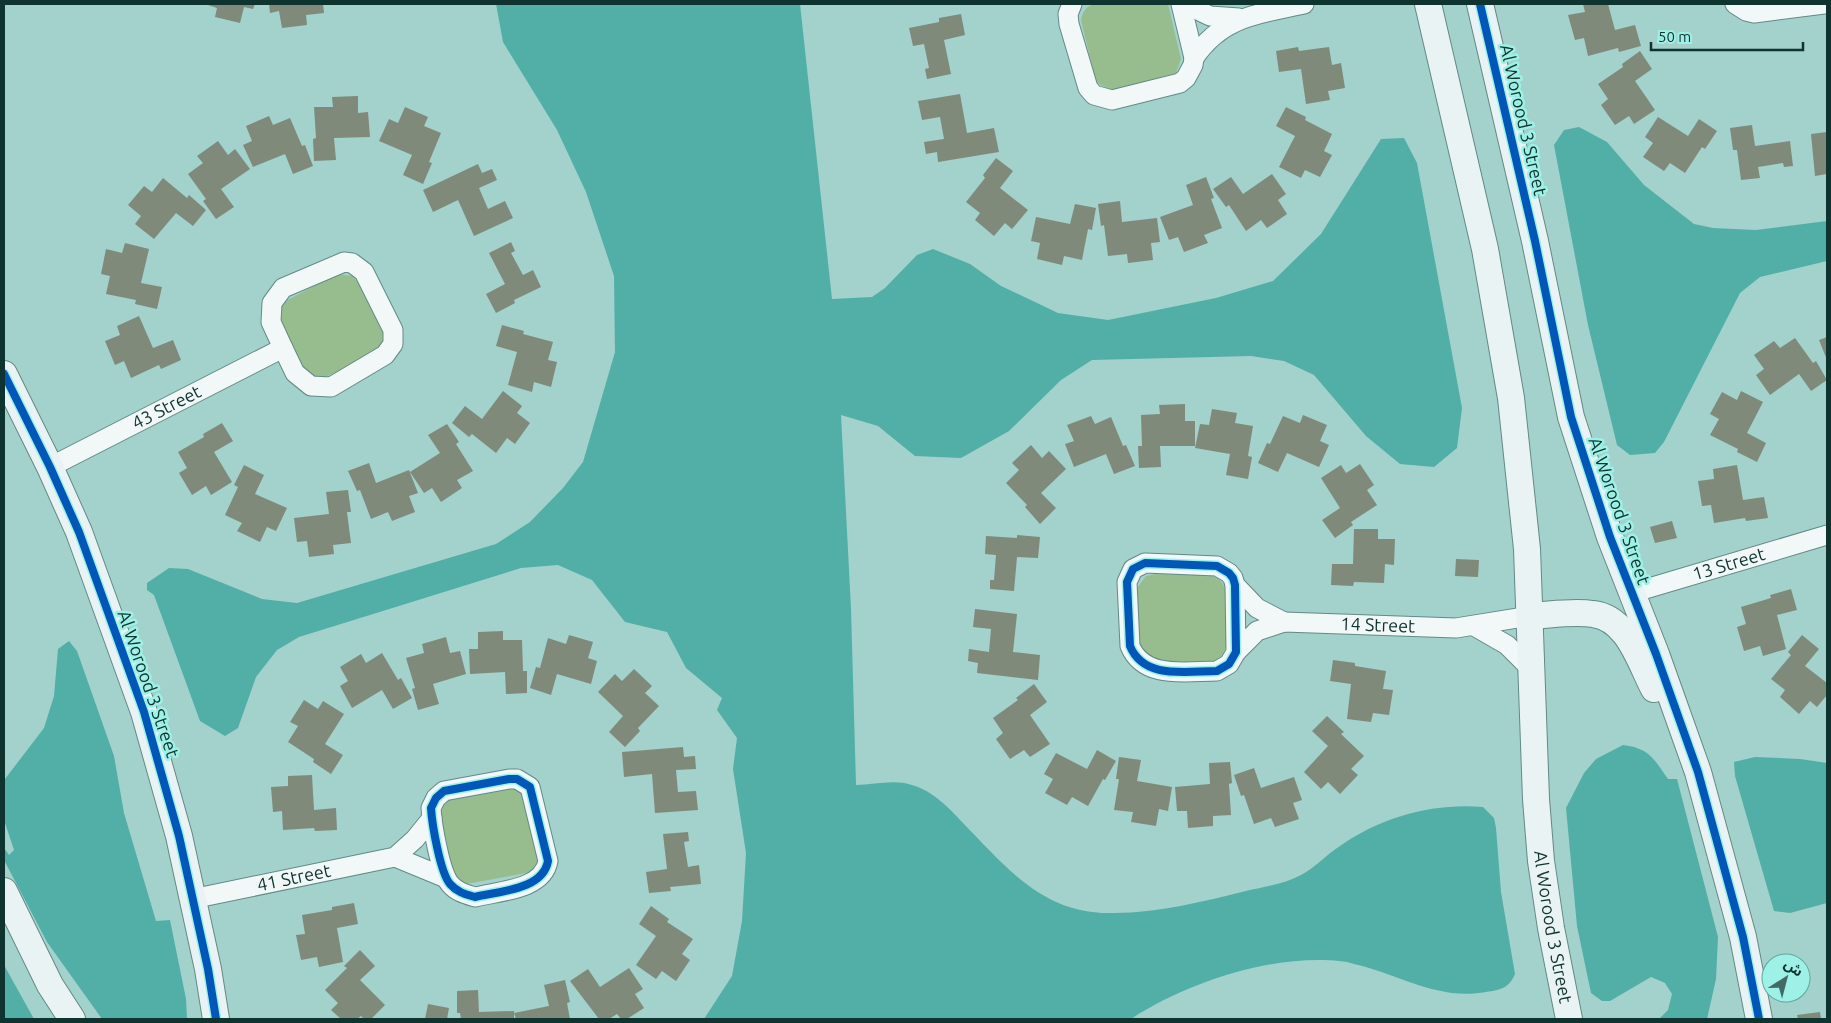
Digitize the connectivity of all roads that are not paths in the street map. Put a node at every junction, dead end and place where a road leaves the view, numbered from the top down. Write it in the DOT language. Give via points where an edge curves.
graph roads {
  1 [pos="1072,4"];
  2 [pos="1181,4"];
  3 [pos="1185,4"];
  4 [pos="1304,4"];
  5 [pos="1428,4"];
  6 [pos="1480,4"];
  7 [pos="1735,4"];
  8 [pos="1824,4"];
  9 [pos="1243,18"];
  10 [pos="1194,58"];
  11 [pos="283,348"];
  12 [pos="4,374"];
  13 [pos="4,403"];
  14 [pos="32,431"];
  15 [pos="50,467"];
  16 [pos="1827,535"];
  17 [pos="1235,585"];
  18 [pos="1632,592"];
  19 [pos="1530,616"];
  20 [pos="1284,622"];
  21 [pos="1474,626"];
  22 [pos="1236,652"];
  23 [pos="1532,670"];
  24 [pos="1698,772"];
  25 [pos="432,818"];
  26 [pos="395,857"];
  27 [pos="446,878"];
  28 [pos="4,891"];
  29 [pos="192,899"];
  30 [pos="50,985"];
  31 [pos="72,1019"];
  32 [pos="83,1019"];
  33 [pos="216,1019"];
  34 [pos="1569,1019"];
  35 [pos="1759,1019"];
  1 -- 10 [label="street" via="1069,24 1085,79 1088,88 1103,99 1112,100 1180,83 1190,72"];
  2 -- 10 [label="street"];
  3 -- 9 [label="street" via="1210,16"];
  4 -- 9 [label="street"];
  5 -- 19 [label="street, Al Worood 3 Street" via="1499,323 1520,474"];
  6 -- 18 [label="street, Al Worood 3 Street" via="1535,241 1571,417 1607,529"];
  7 -- 8 [label="street" via="1746,12 1754,13"];
  9 -- 10 [label="street" via="1214,33"];
  11 -- 11 [label="street" via="302,381 321,388 331,387 390,350 393,330 359,266 352,262 336,263 283,288 276,295 271,322"];
  11 -- 15 [label="street, 43 Street"];
  12 -- 14 [label="street, Al Worood 3 Street"];
  13 -- 14 [label="street"];
  14 -- 15 [label="street, Al Worood 3 Street"];
  15 -- 29 [label="street, Al Worood 3 Street" via="79,532 144,712 170,801"];
  16 -- 18 [label="street, 13 Street"];
  17 -- 20 [label="street, 14 Street" via="1257,608"];
  17 -- 22 [label="street"];
  17 -- 22 [label="street, 14 Street" via="1229,573 1217,566 1146,563 1133,569 1127,582 1130,646 1140,663 1158,671 1217,671 1229,664"];
  18 -- 24 [label="street, Al Worood 3 Street"];
  19 -- 21 [label="street, 14 Street"];
  19 -- 23 [label="street, Al Worood 3 Street"];
  19 -- 24 [label="street" via="1595,614 1621,627 1674,733"];
  20 -- 21 [label="street, 14 Street"];
  20 -- 22 [label="street, 14 Street" via="1257,631"];
  21 -- 23 [label="street" via="1507,645"];
  23 -- 34 [label="street, Al Worood 3 Street" via="1541,861"];
  24 -- 35 [label="street, Al Worood 3 Street" via="1743,937"];
  25 -- 26 [label="street"];
  25 -- 27 [label="street"];
  25 -- 27 [label="street" via="431,808 444,791 517,779 525,782 533,795 548,861 539,879 475,897 457,890"];
  26 -- 27 [label="street"];
  26 -- 29 [label="street, 41 Street"];
  28 -- 30 [label="street"];
  29 -- 33 [label="street, Al Worood 3 Street"];
  30 -- 31 [label="street"];
  30 -- 32 [label="street"];
}
